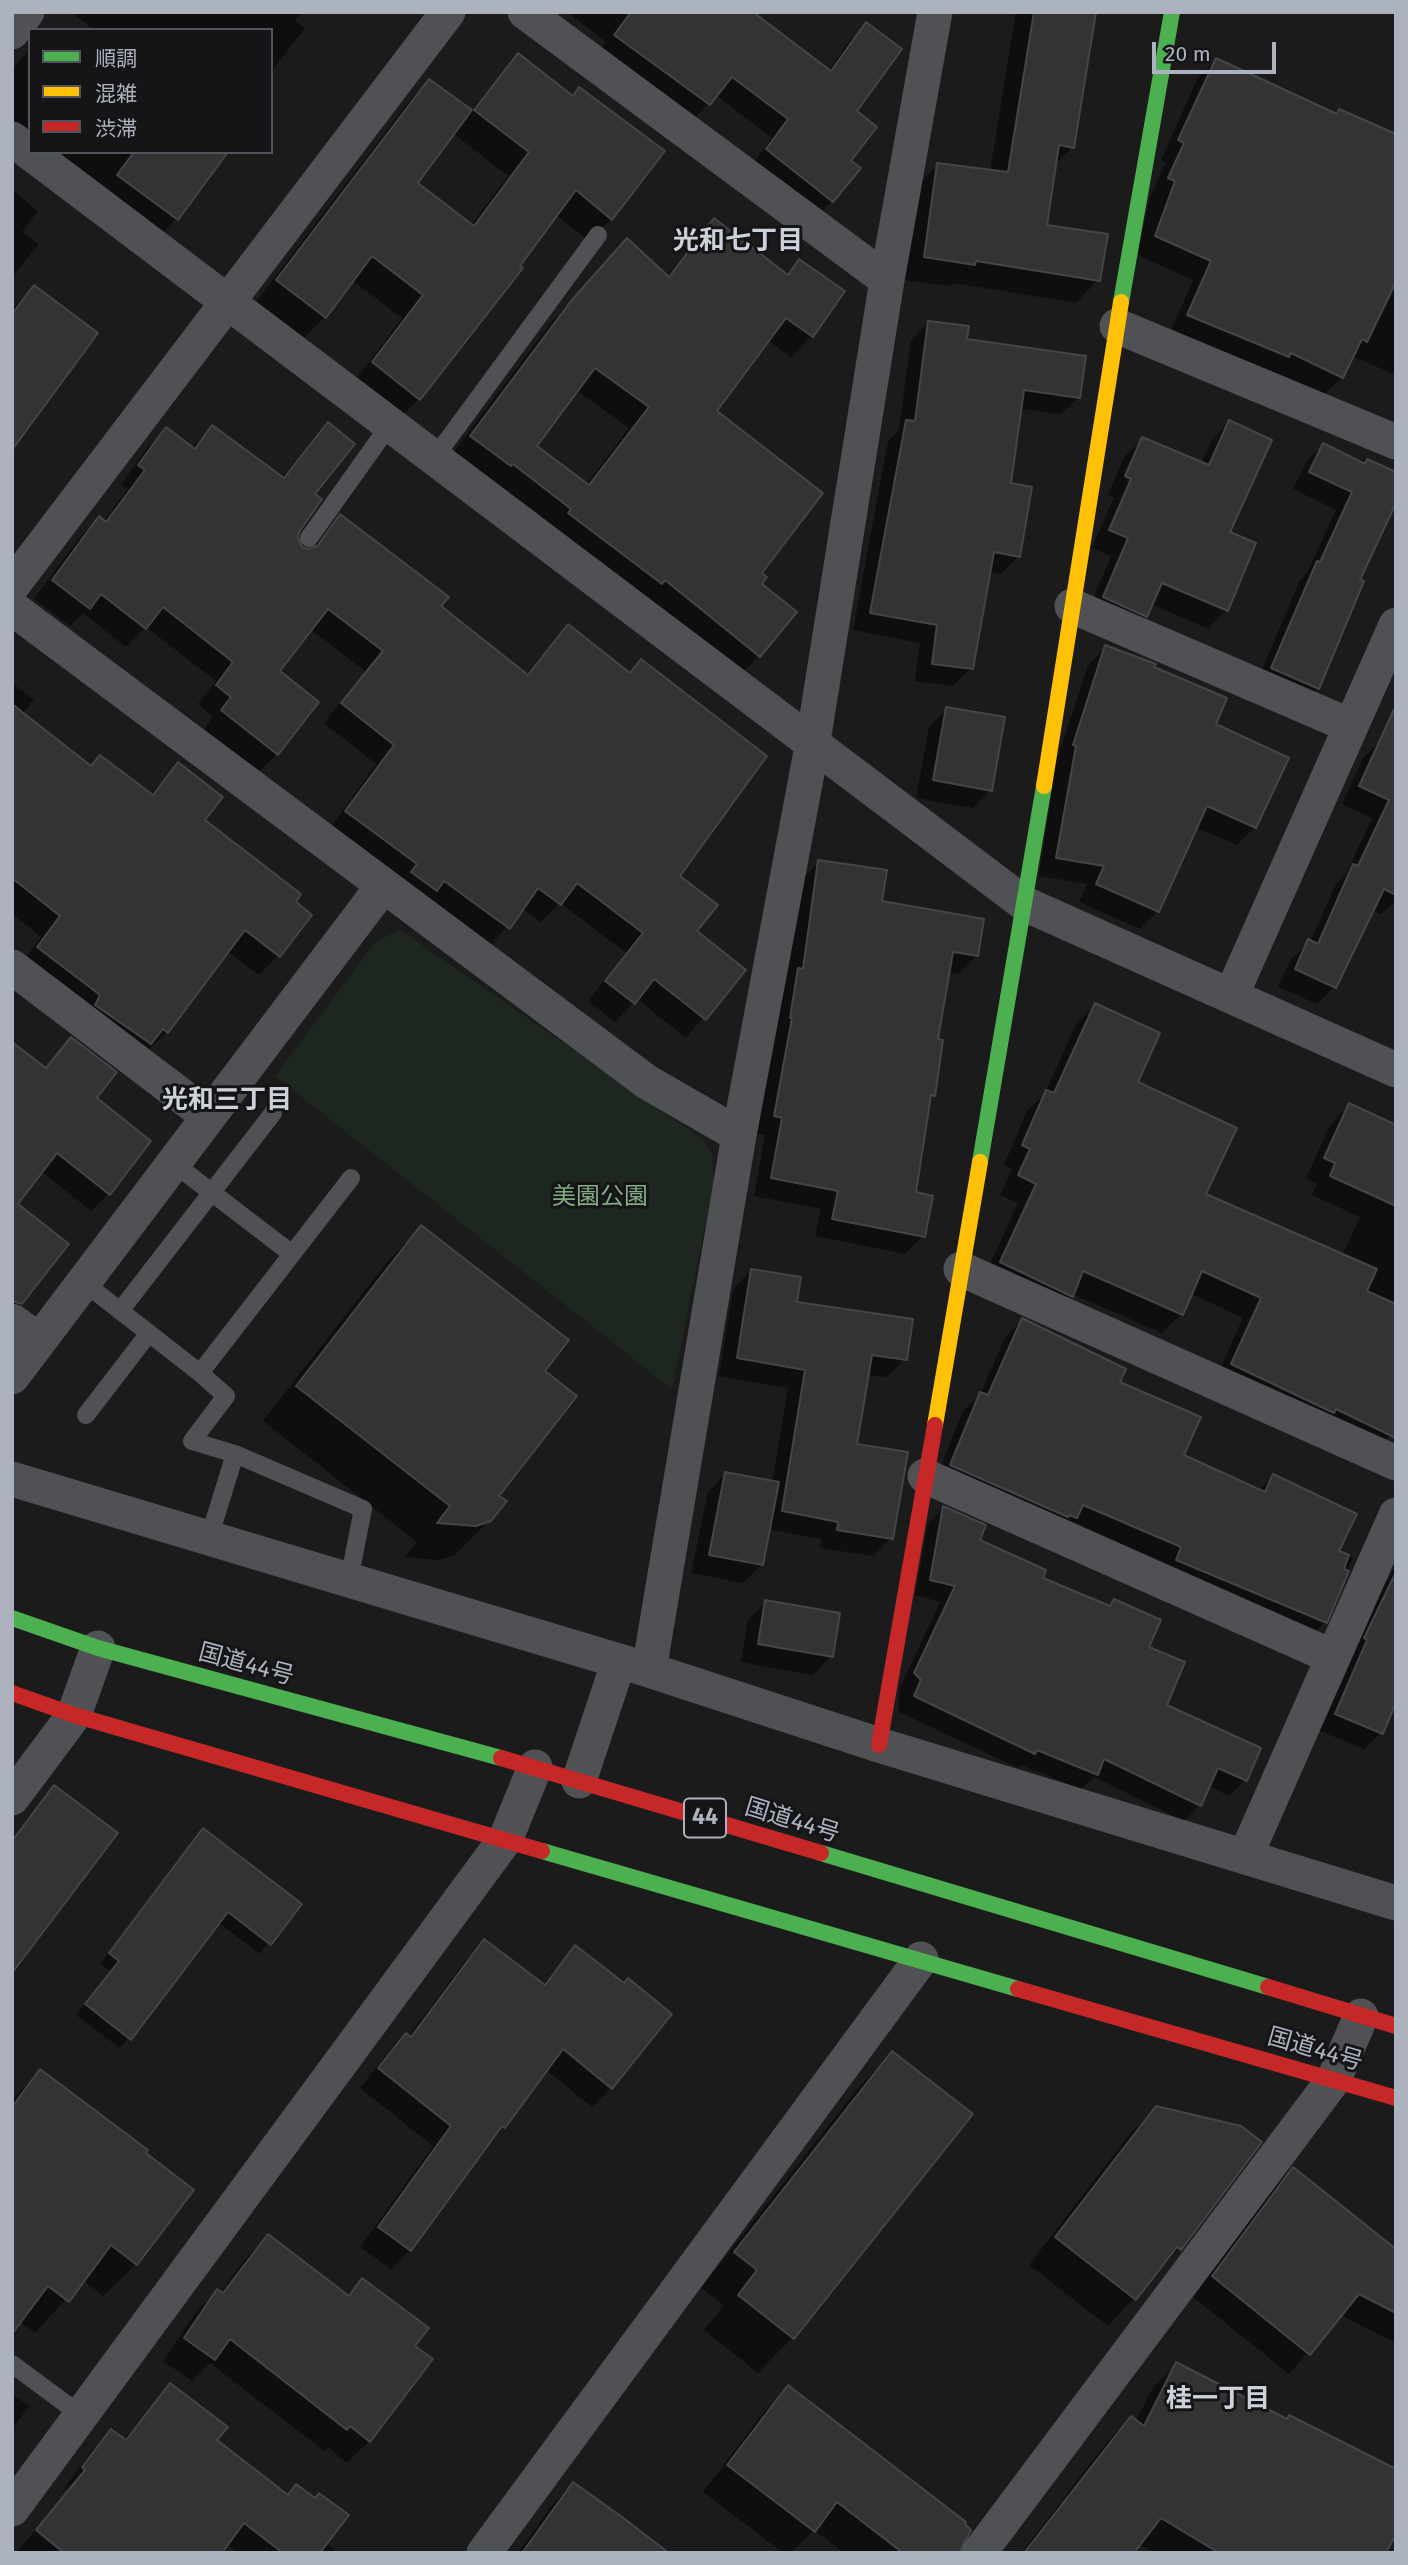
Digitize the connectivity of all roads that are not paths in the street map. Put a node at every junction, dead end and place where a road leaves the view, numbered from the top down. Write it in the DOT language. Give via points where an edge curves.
graph roads {
  1 [pos="27,12"];
  2 [pos="448,12"];
  3 [pos="525,12"];
  4 [pos="935,12"];
  5 [pos="1172,12"];
  6 [pos="12,32"];
  7 [pos="12,139"];
  8 [pos="28,151"];
  9 [pos="32,154"];
  10 [pos="598,235"];
  11 [pos="887,280"];
  12 [pos="228,300"];
  13 [pos="1117,326"];
  14 [pos="390,423"];
  15 [pos="1396,442"];
  16 [pos="435,457"];
  17 [pos="309,538"];
  18 [pos="12,586"];
  19 [pos="1072,606"];
  20 [pos="12,608"];
  21 [pos="1396,625"];
  22 [pos="1351,726"];
  23 [pos="813,741"];
  24 [pos="383,886"];
  25 [pos="1025,904"];
  26 [pos="12,967"];
  27 [pos="1231,996"];
  28 [pos="1396,1070"];
  29 [pos="273,1113"];
  30 [pos="208,1116"];
  31 [pos="738,1135"];
  32 [pos="172,1162"];
  33 [pos="351,1178"];
  34 [pos="212,1192"];
  35 [pos="292,1254"];
  36 [pos="961,1269"];
  37 [pos="82,1281"];
  38 [pos="120,1311"];
  39 [pos="25,1330"];
  40 [pos="149,1333"];
  41 [pos="200,1373"];
  42 [pos="12,1377"];
  43 [pos="86,1415"];
  44 [pos="235,1454"];
  45 [pos="1396,1463"];
  46 [pos="925,1476"];
  47 [pos="12,1479"];
  48 [pos="1396,1515"];
  49 [pos="209,1538"];
  50 [pos="349,1580"];
  51 [pos="12,1618"];
  52 [pos="98,1648"];
  53 [pos="1333,1657"];
  54 [pos="634,1665"];
  55 [pos="12,1693"];
  56 [pos="74,1716"];
  57 [pos="879,1745"];
  58 [pos="534,1767"];
  59 [pos="579,1780"];
  60 [pos="12,1798"];
  61 [pos="506,1838"];
  62 [pos="1245,1857"];
  63 [pos="1396,1903"];
  64 [pos="921,1959"];
  65 [pos="1385,2017"];
  66 [pos="1334,2079"];
  67 [pos="1396,2098"];
  68 [pos="12,2364"];
  69 [pos="81,2415"];
  70 [pos="12,2509"];
  71 [pos="484,2553"];
  72 [pos="979,2553"];
  1 -- 6 [label="street"];
  2 -- 12 [label="street"];
  3 -- 11 [label="street"];
  4 -- 11 [label="street"];
  5 -- 13 [label="main road"];
  7 -- 8 [label="street"];
  9 -- 12 [label="street"];
  10 -- 16 [label="lane"];
  11 -- 23 [label="street"];
  12 -- 14 [label="street"];
  12 -- 18 [label="street"];
  13 -- 15 [label="street"];
  13 -- 19 [label="main road"];
  14 -- 16 [label="street"];
  14 -- 17 [label="lane"];
  16 -- 23 [label="street"];
  19 -- 22 [label="street"];
  19 -- 25 [label="main road"];
  20 -- 24 [label="street"];
  21 -- 22 [label="street"];
  22 -- 27 [label="street"];
  23 -- 25 [label="street"];
  23 -- 31 [label="street"];
  24 -- 30 [label="street"];
  24 -- 31 [label="street" via="647,1082"];
  25 -- 27 [label="street"];
  25 -- 36 [label="main road"];
  26 -- 30 [label="street"];
  27 -- 28 [label="street"];
  29 -- 34 [label="lane"];
  30 -- 32 [label="street"];
  31 -- 54 [label="street"];
  32 -- 34 [label="lane"];
  32 -- 37 [label="street"];
  33 -- 35 [label="lane"];
  34 -- 35 [label="lane"];
  34 -- 38 [label="lane"];
  35 -- 41 [label="lane"];
  36 -- 45 [label="street"];
  36 -- 46 [label="main road"];
  37 -- 38 [label="lane"];
  37 -- 39 [label="street"];
  38 -- 40 [label="lane"];
  39 -- 42 [label="street"];
  40 -- 41 [label="lane"];
  40 -- 43 [label="lane"];
  41 -- 44 [label="lane" via="226,1396 192,1441"];
  44 -- 49 [label="lane"];
  44 -- 50 [label="lane" via="363,1509"];
  46 -- 53 [label="street"];
  46 -- 57 [label="main road"];
  47 -- 49 [label="street"];
  48 -- 53 [label="street"];
  49 -- 50 [label="street"];
  50 -- 54 [label="street"];
  51 -- 52 [label="main road, 国道44号 / 44"];
  52 -- 56 [label="street"];
  52 -- 58 [label="main road, 国道44号 / 44"];
  53 -- 62 [label="street"];
  54 -- 57 [label="street"];
  54 -- 59 [label="street"];
  55 -- 56 [label="main road, 国道44号"];
  56 -- 60 [label="street"];
  56 -- 61 [label="main road, 国道44号"];
  57 -- 62 [label="street"];
  58 -- 59 [label="main road, 国道44号 / 44"];
  58 -- 61 [label="street"];
  59 -- 65 [label="main road, 国道44号 / 44"];
  61 -- 64 [label="main road, 国道44号"];
  61 -- 69 [label="street"];
  62 -- 63 [label="street"];
  64 -- 66 [label="main road, 国道44号"];
  64 -- 71 [label="street"];
  65 -- 66 [label="street"];
  66 -- 67 [label="main road, 国道44号"];
  66 -- 72 [label="street"];
  68 -- 69 [label="lane"];
  69 -- 70 [label="street"];
}
